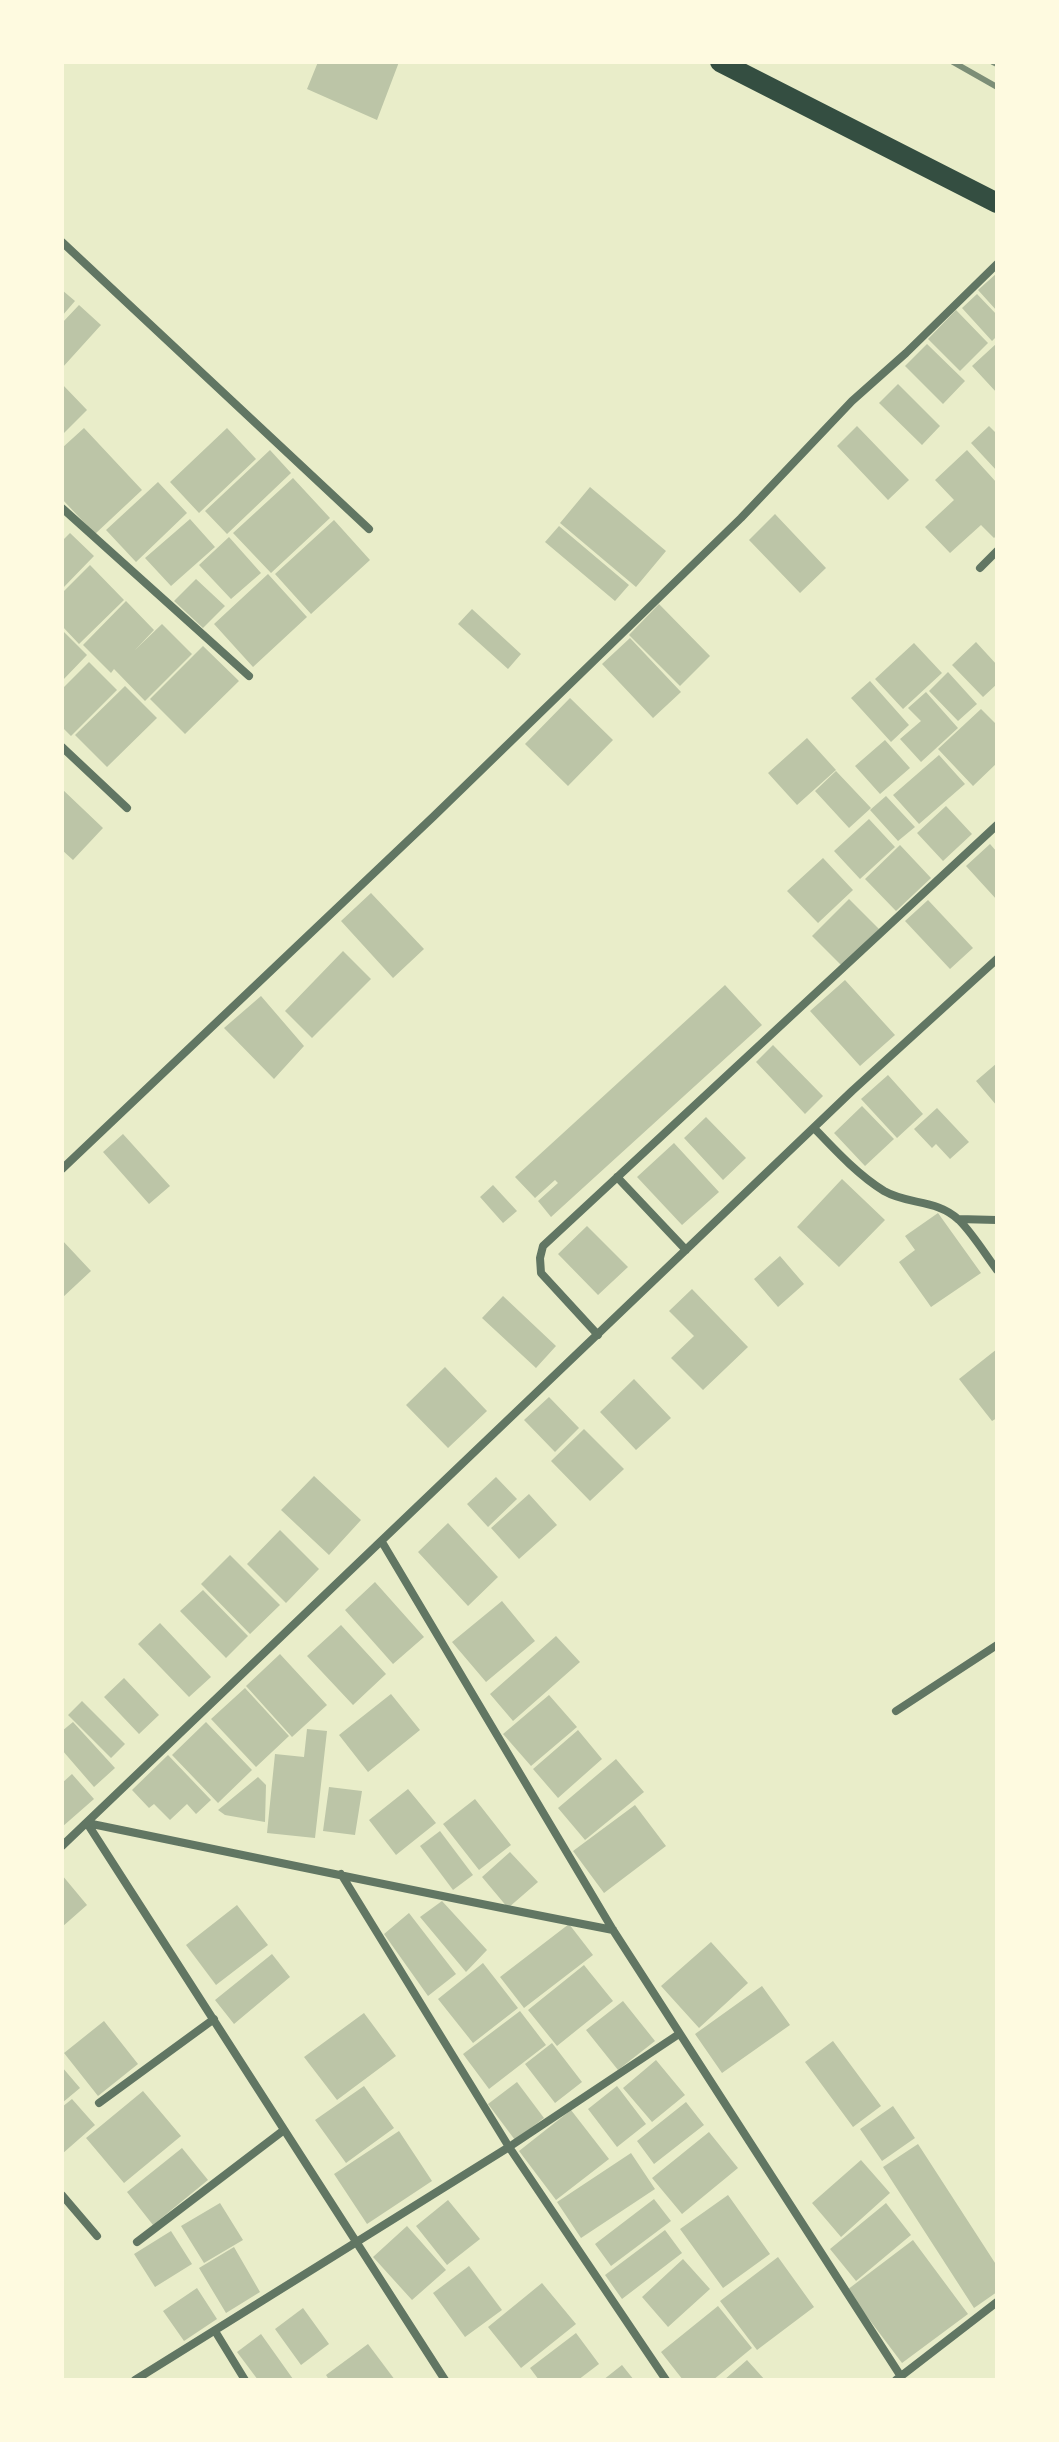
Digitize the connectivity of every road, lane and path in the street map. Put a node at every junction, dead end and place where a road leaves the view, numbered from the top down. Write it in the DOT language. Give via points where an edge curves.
graph roads {
  1 [pos="720,62"];
  2 [pos="997,203"];
  3 [pos="62,242"];
  4 [pos="997,264"];
  5 [pos="62,508"];
  6 [pos="369,529"];
  7 [pos="997,551"];
  8 [pos="980,568"];
  9 [pos="249,676"];
  10 [pos="62,747"];
  11 [pos="127,808"];
  12 [pos="997,825"];
  13 [pos="997,959"];
  14 [pos="814,1128"];
  15 [pos="62,1169"];
  16 [pos="617,1177"];
  17 [pos="958,1219"];
  18 [pos="997,1220"];
  19 [pos="686,1250"];
  20 [pos="997,1270"];
  21 [pos="598,1335"];
  22 [pos="382,1542"];
  23 [pos="997,1645"];
  24 [pos="896,1711"];
  25 [pos="87,1823"];
  26 [pos="62,1846"];
  27 [pos="341,1874"];
  28 [pos="613,1930"];
  29 [pos="214,2019"];
  30 [pos="679,2034"];
  31 [pos="99,2103"];
  32 [pos="284,2130"];
  33 [pos="509,2147"];
  34 [pos="62,2195"];
  35 [pos="97,2236"];
  36 [pos="356,2241"];
  37 [pos="137,2242"];
  38 [pos="997,2302"];
  39 [pos="215,2331"];
  40 [pos="898,2378"];
  41 [pos="135,2380"];
  42 [pos="245,2380"];
  43 [pos="445,2380"];
  44 [pos="666,2380"];
  1 -- 2 [label="main road"];
  3 -- 6 [label="street"];
  4 -- 15 [label="street" via="434,816"];
  5 -- 9 [label="street"];
  7 -- 8 [label="street"];
  10 -- 11 [label="street"];
  12 -- 16 [label="street"];
  13 -- 14 [label="street"];
  14 -- 17 [label="street" via="883,1191 933,1204"];
  14 -- 19 [label="street"];
  16 -- 19 [label="street"];
  16 -- 21 [label="street" via="543,1246 540,1258 541,1273"];
  17 -- 18 [label="street"];
  17 -- 20 [label="street"];
  19 -- 21 [label="street"];
  21 -- 22 [label="street"];
  22 -- 25 [label="street"];
  22 -- 28 [label="street"];
  23 -- 24 [label="street"];
  25 -- 26 [label="street"];
  25 -- 27 [label="street"];
  25 -- 29 [label="street"];
  27 -- 28 [label="street"];
  27 -- 33 [label="street"];
  28 -- 30 [label="street"];
  29 -- 31 [label="street"];
  29 -- 32 [label="street"];
  30 -- 33 [label="street"];
  30 -- 40 [label="street"];
  32 -- 36 [label="street"];
  32 -- 37 [label="street"];
  33 -- 36 [label="street"];
  33 -- 44 [label="street"];
  34 -- 35 [label="street"];
  36 -- 39 [label="street"];
  36 -- 43 [label="street"];
  38 -- 40 [label="street"];
  39 -- 41 [label="street"];
  39 -- 42 [label="street"];
}
